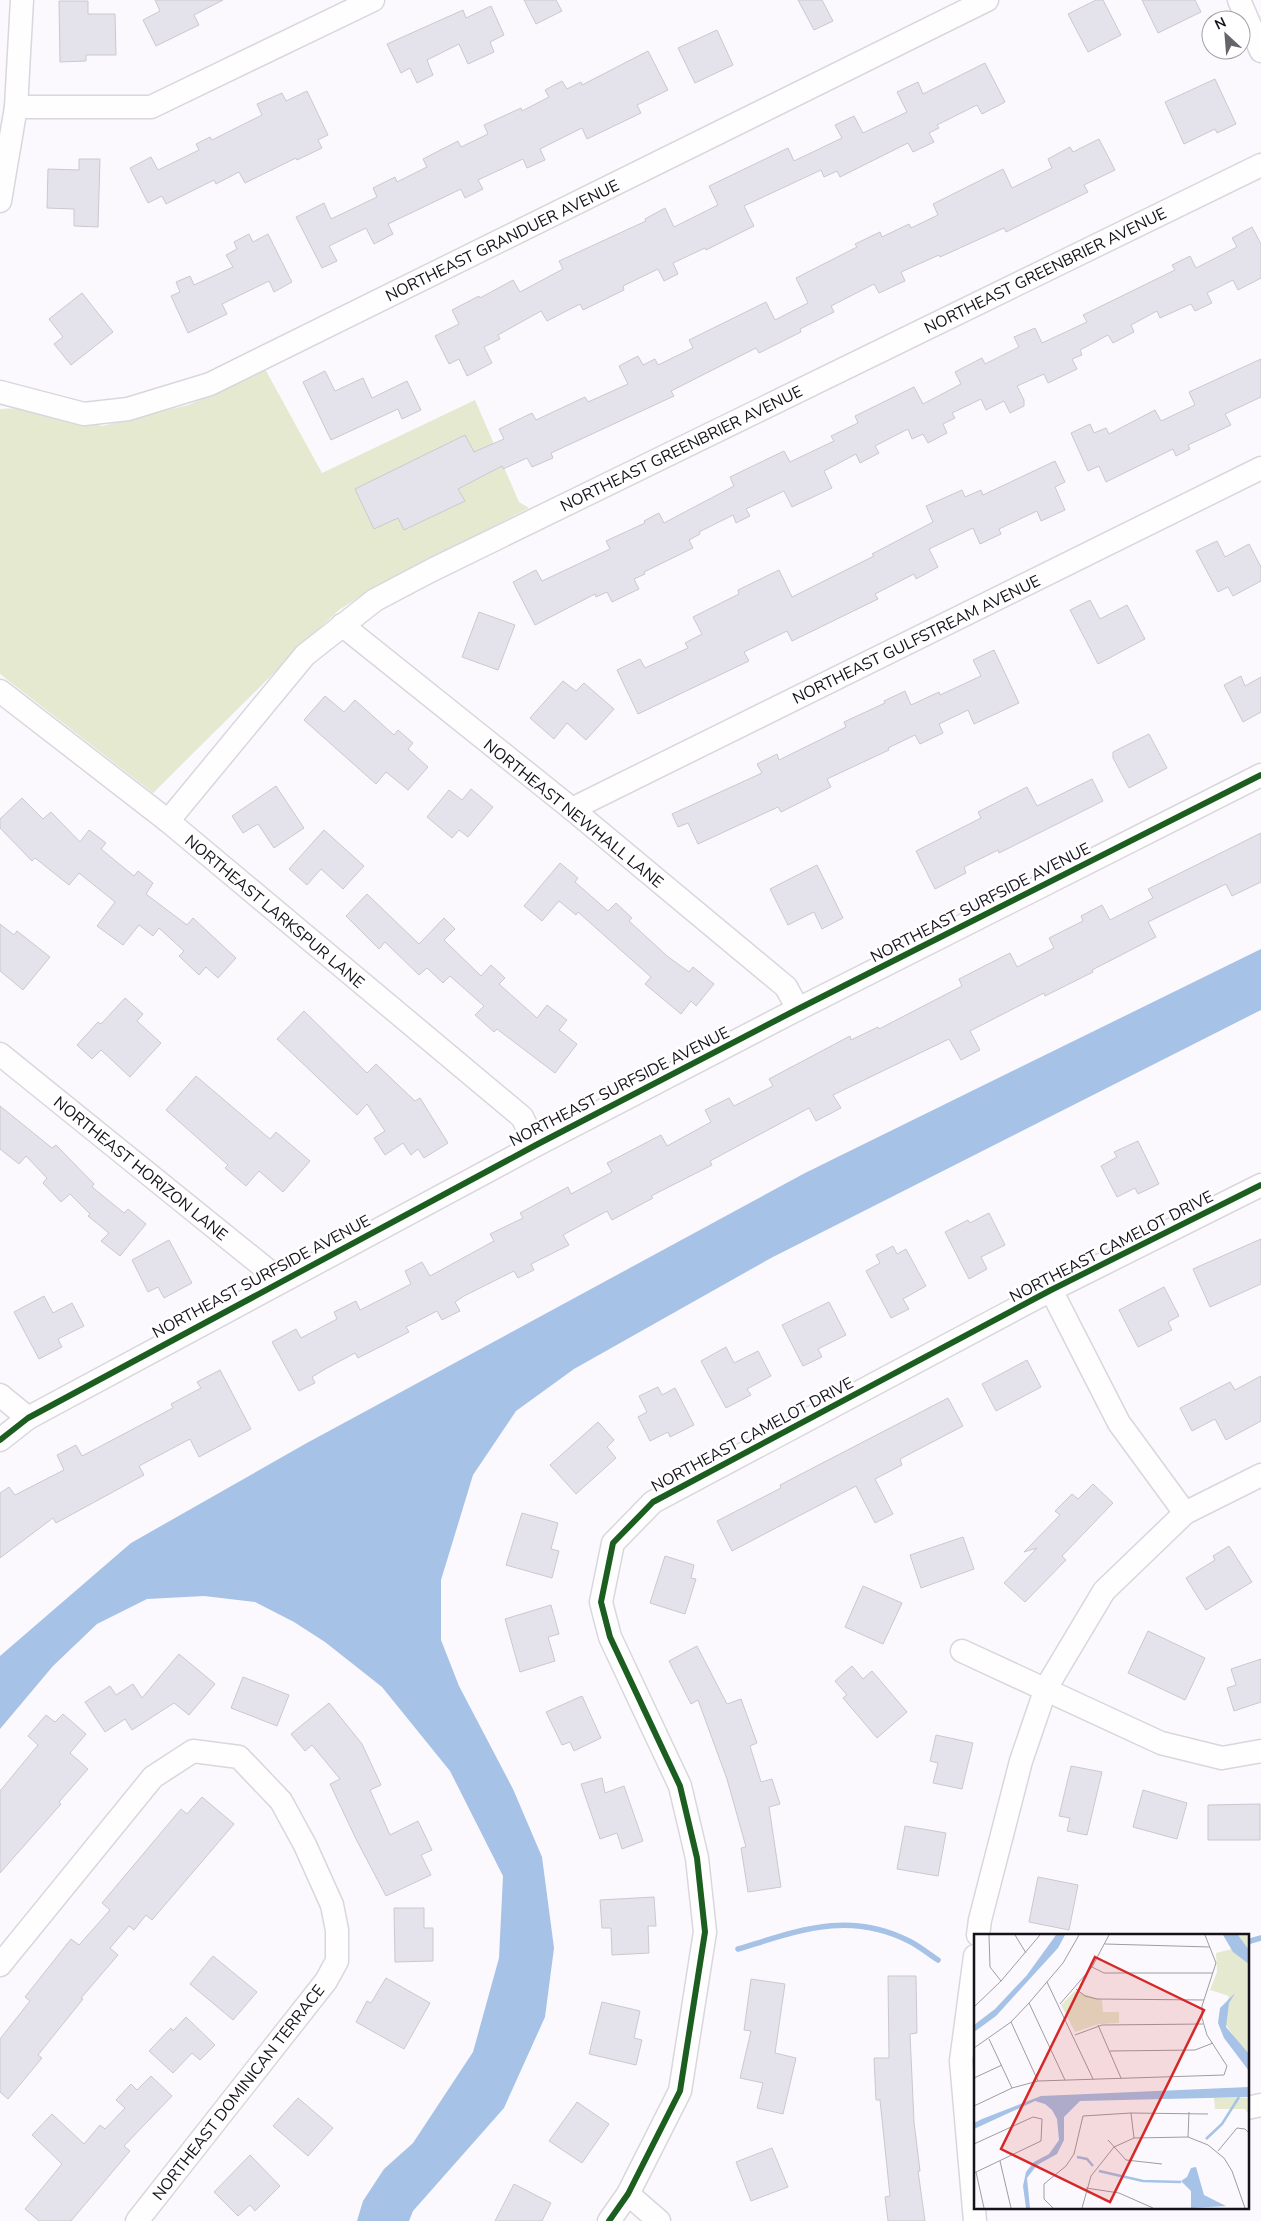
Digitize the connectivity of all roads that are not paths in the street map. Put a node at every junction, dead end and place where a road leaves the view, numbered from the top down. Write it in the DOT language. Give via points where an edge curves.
graph roads {
  1 [pos="22,0"];
  2 [pos="373,0"];
  3 [pos="988,0"];
  4 [pos="1239,0"];
  5 [pos="1261,51"];
  6 [pos="16,107"];
  7 [pos="1261,165"];
  8 [pos="0,201"];
  9 [pos="0,392"];
  10 [pos="1261,468"];
  11 [pos="342,625"];
  12 [pos="0,691"];
  13 [pos="1261,775"];
  14 [pos="572,809"];
  15 [pos="168,821"];
  16 [pos="798,1009"];
  17 [pos="0,1054"];
  18 [pos="536,1145"];
  19 [pos="1261,1185"];
  20 [pos="281,1281"];
  21 [pos="1051,1290"];
  22 [pos="0,1395"];
  23 [pos="28,1418"];
  24 [pos="0,1440"];
  25 [pos="1261,1475"];
  26 [pos="1186,1512"];
  27 [pos="962,1651"];
  28 [pos="1046,1688"];
  29 [pos="1261,1751"];
  30 [pos="978,1934"];
  31 [pos="0,1964"];
  32 [pos="974,1964"];
  33 [pos="1261,2105"];
  34 [pos="1248,2108"];
  35 [pos="628,2194"];
  36 [pos="974,2209"];
  37 [pos="137,2221"];
  38 [pos="609,2221"];
  39 [pos="659,2221"];
  1 -- 6 [label="street"];
  2 -- 6 [label="street" via="151,107"];
  3 -- 9 [label="street, NORTHEAST GRANDUER AVENUE" via="210,384 128,409 84,414"];
  4 -- 5 [label="street"];
  6 -- 8 [label="street"];
  7 -- 11 [label="street, NORTHEAST GREENBRIER AVENUE" via="432,570 375,600"];
  10 -- 14 [label="street, NORTHEAST GULFSTREAM AVENUE"];
  11 -- 14 [label="street, NORTHEAST NEWHALL LANE"];
  11 -- 15 [label="street, NORTHEAST GREENBRIER AVENUE" via="305,655"];
  12 -- 15 [label="street, NORTHEAST LARKSPUR LANE"];
  13 -- 16 [label="street, NORTHEAST SURFSIDE AVENUE"];
  14 -- 16 [label="street, NORTHEAST NEWHALL LANE" via="786,988"];
  15 -- 18 [label="street, NORTHEAST LARKSPUR LANE" via="522,1117"];
  16 -- 18 [label="street, NORTHEAST SURFSIDE AVENUE"];
  17 -- 20 [label="street, NORTHEAST HORIZON LANE"];
  18 -- 20 [label="street, NORTHEAST SURFSIDE AVENUE"];
  19 -- 21 [label="street, NORTHEAST CAMELOT DRIVE"];
  20 -- 23 [label="street, NORTHEAST SURFSIDE AVENUE"];
  21 -- 26 [label="street" via="1119,1423"];
  21 -- 35 [label="street, NORTHEAST CAMELOT DRIVE" via="653,1502 613,1543 601,1602 610,1637 680,1786 698,1858 705,1932 680,2091"];
  22 -- 23 [label="street"];
  23 -- 24 [label="street, NORTHEAST SURFSIDE AVENUE"];
  25 -- 26 [label="street"];
  26 -- 28 [label="street" via="1104,1591"];
  27 -- 28 [label="street"];
  28 -- 29 [label="street" via="1161,1743 1222,1758"];
  28 -- 30 [label="street" via="1021,1761"];
  31 -- 37 [label="street, NORTHEAST DOMINICAN TERRACE" via="153,1777 193,1750 239,1757 281,1801 305,1845 332,1905 337,1930 337,1961 326,1981"];
  32 -- 36 [label="street" via="961,2061"];
  33 -- 34 [label="street"];
  35 -- 38 [label="street, NORTHEAST CAMELOT DRIVE"];
  35 -- 39 [label="street"];
}
